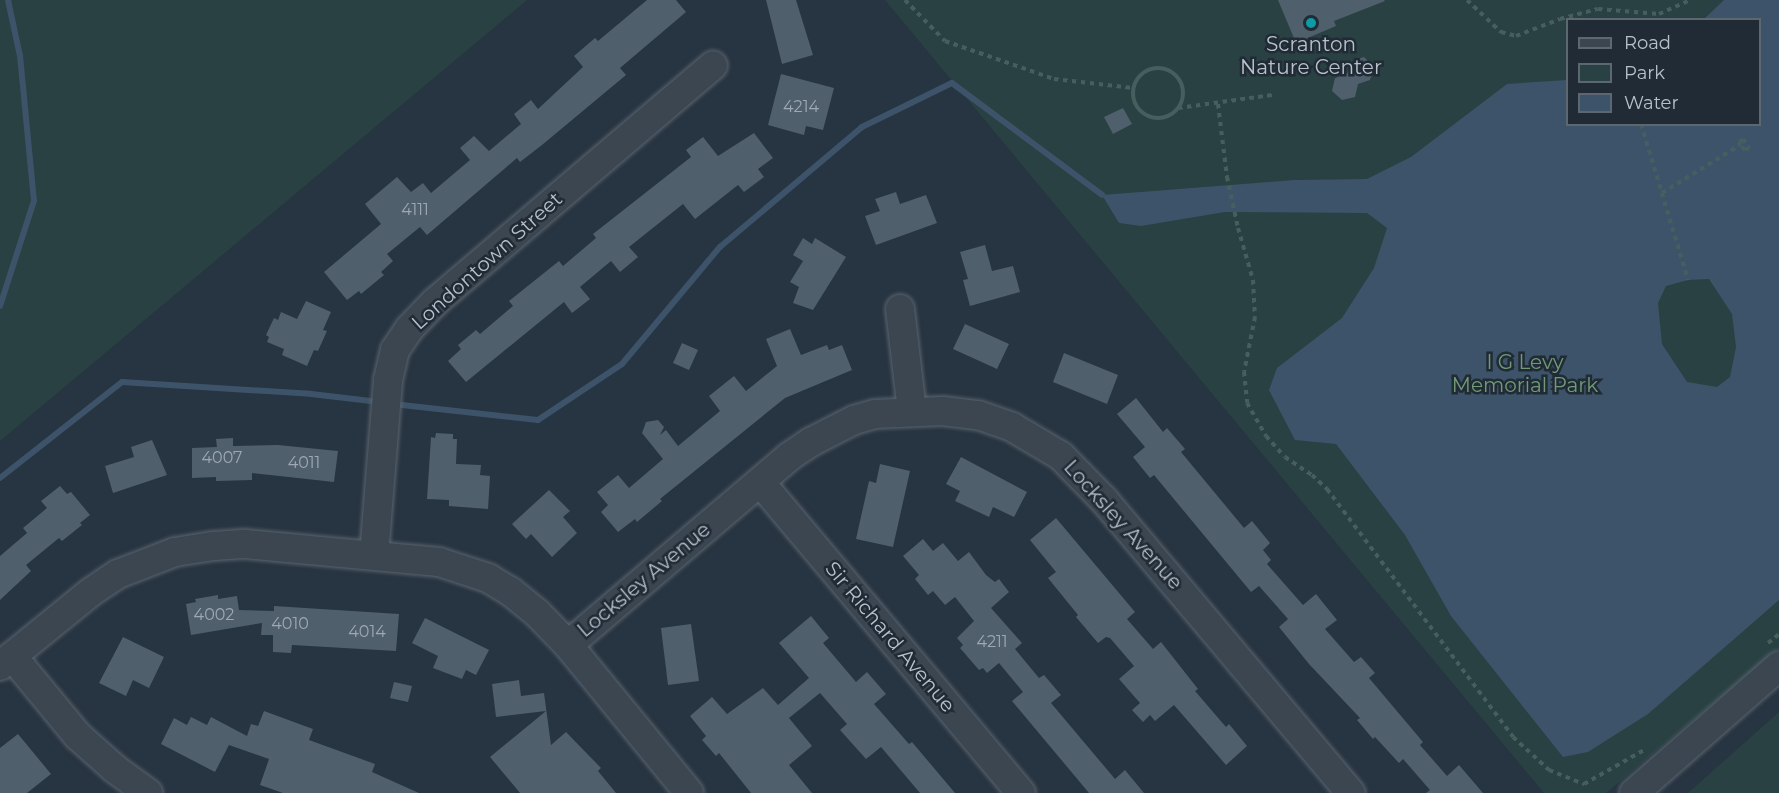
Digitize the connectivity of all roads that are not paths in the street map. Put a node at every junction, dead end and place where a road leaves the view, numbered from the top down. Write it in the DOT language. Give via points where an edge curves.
graph roads {
  1 [pos="713,66"];
  2 [pos="900,309"];
  3 [pos="912,411"];
  4 [pos="760,482"];
  5 [pos="374,555"];
  6 [pos="568,645"];
  7 [pos="1770,658"];
  8 [pos="6,661"];
  9 [pos="148,793"];
  10 [pos="689,793"];
  11 [pos="1021,793"];
  12 [pos="1352,793"];
  13 [pos="1634,793"];
  1 -- 5 [label="street, Londontown Street" via="435,302 409,329 395,350 388,380"];
  2 -- 3 [label="street"];
  3 -- 4 [label="street, Locksley Avenue" via="854,420 804,447"];
  3 -- 12 [label="street, Locksley Avenue" via="978,415 1012,427 1061,456 1104,500"];
  4 -- 6 [label="street, Locksley Avenue"];
  4 -- 11 [label="street, Sir Richard Avenue"];
  5 -- 6 [label="street" via="439,562 488,578 537,613"];
  5 -- 8 [label="street" via="245,544 176,552 118,574"];
  6 -- 10 [label="street"];
  7 -- 13 [label="street"];
  8 -- 9 [label="street" via="78,736"];
}
